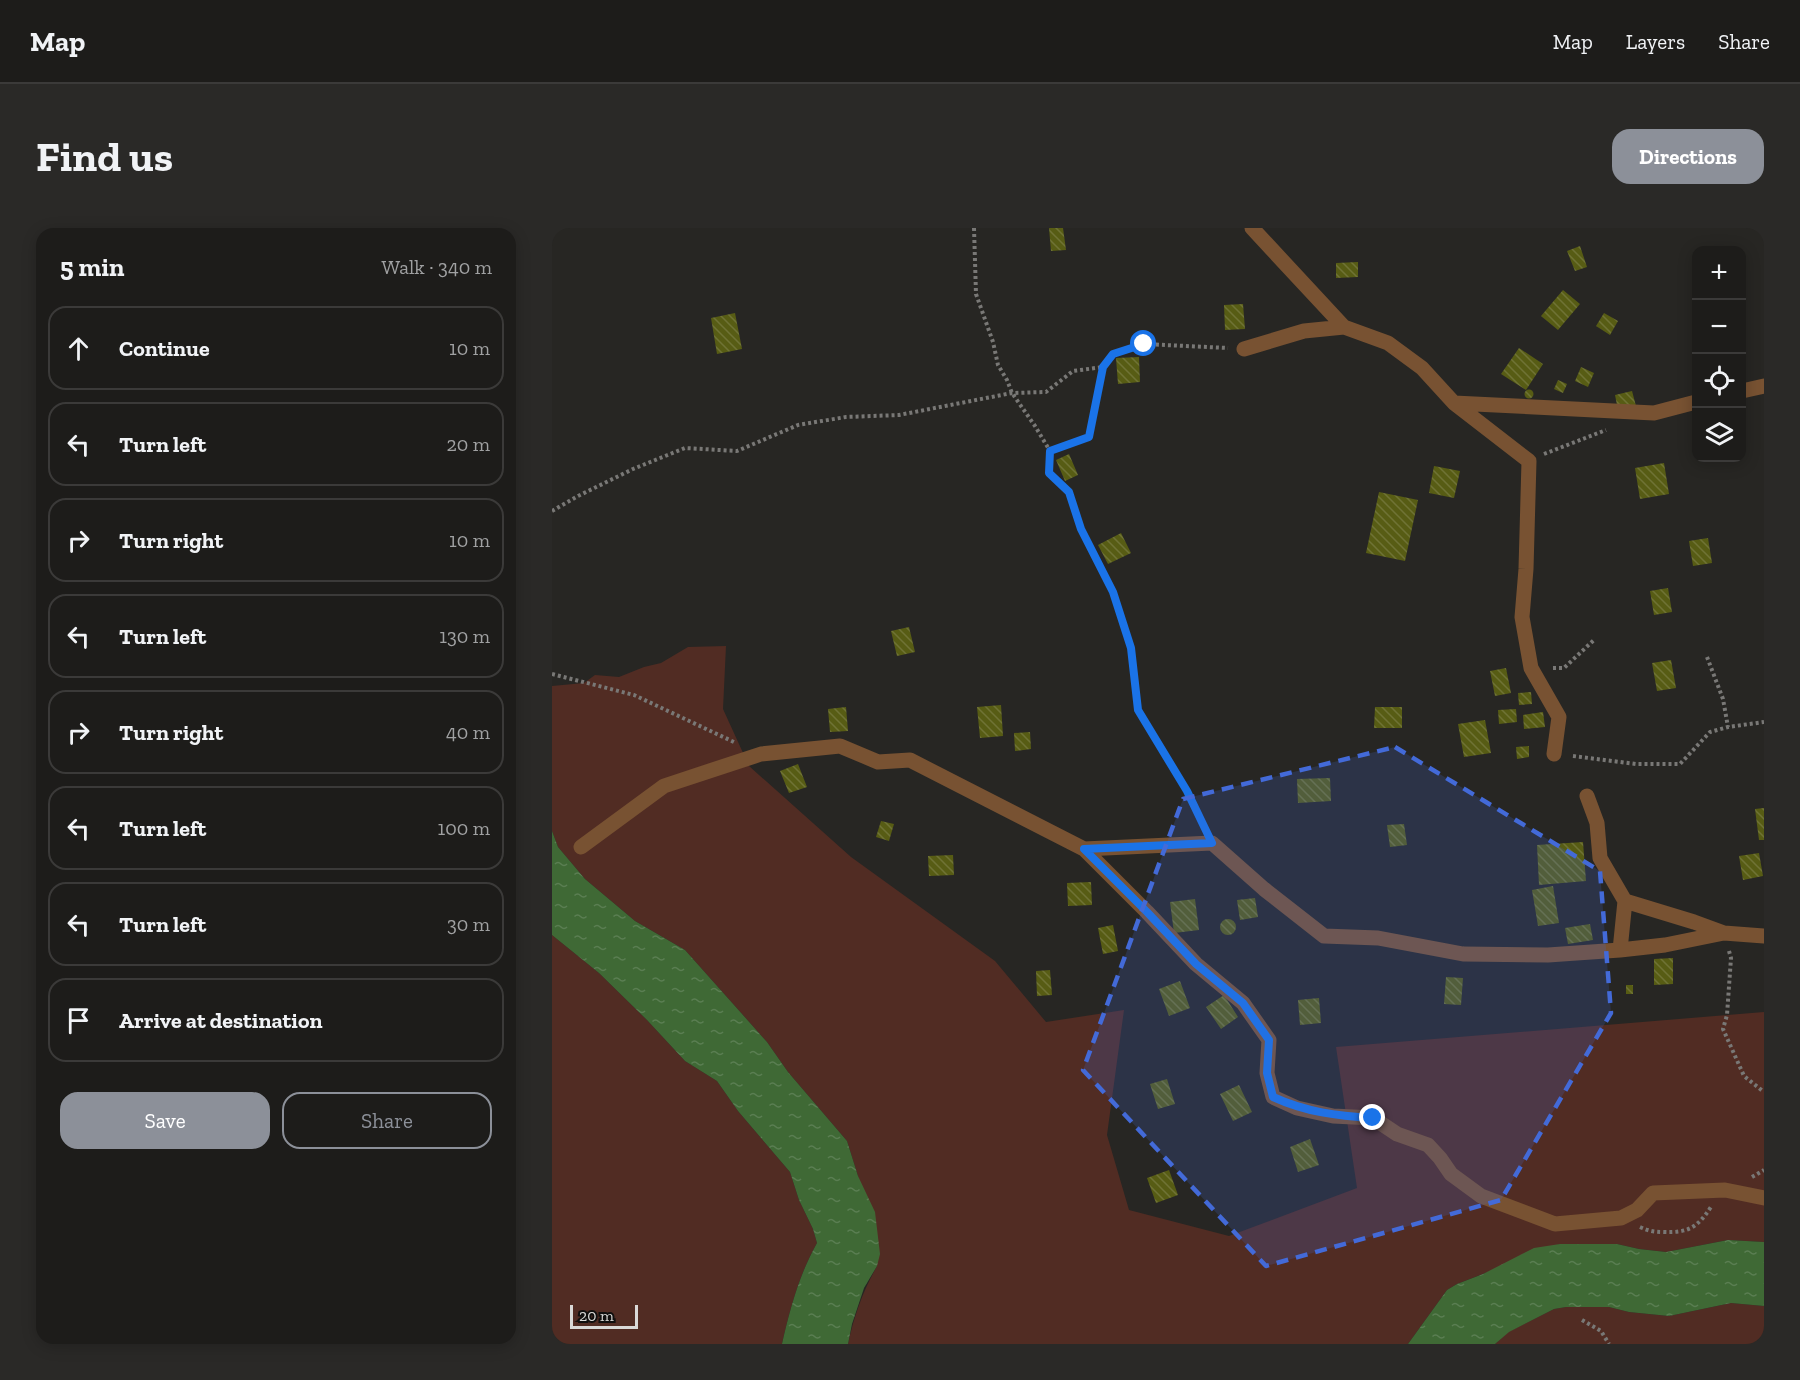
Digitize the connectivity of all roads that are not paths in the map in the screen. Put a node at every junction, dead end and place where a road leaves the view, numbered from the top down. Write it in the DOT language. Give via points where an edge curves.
graph roads {
  1 [pos="1252,228"];
  2 [pos="1344,327"];
  3 [pos="1244,349"];
  4 [pos="1764,386"];
  5 [pos="1746,390"];
  6 [pos="1454,403"];
  7 [pos="1692,403"];
  8 [pos="1554,754"];
  9 [pos="1587,796"];
  10 [pos="581,847"];
  11 [pos="1084,849"];
  12 [pos="1625,901"];
  13 [pos="1724,933"];
  14 [pos="1764,936"];
  15 [pos="1620,950"];
  16 [pos="1764,1198"];
  1 -- 2 [label="street"];
  2 -- 3 [label="street" via="1304,331"];
  2 -- 6 [label="street" via="1388,343 1422,368"];
  4 -- 5 [label="street"];
  6 -- 7 [label="street" via="1654,413"];
  6 -- 8 [label="street" via="1529,461 1522,617 1531,668 1559,717"];
  9 -- 12 [label="street" via="1597,824 1600,858"];
  10 -- 11 [label="street" via="664,786 761,754 840,746 878,762 910,760"];
  11 -- 15 [label="street" via="1212,843 1324,936 1378,938 1463,954 1548,955"];
  11 -- 16 [label="street" via="1196,964 1243,1003 1269,1040 1267,1073 1273,1097 1297,1108 1333,1116 1373,1118 1397,1134 1428,1145 1451,1174 1481,1196 1555,1224 1621,1218 1637,1210 1653,1193 1725,1190"];
  12 -- 13 [label="street"];
  12 -- 15 [label="street"];
  13 -- 14 [label="street"];
  13 -- 15 [label="street"];
}
